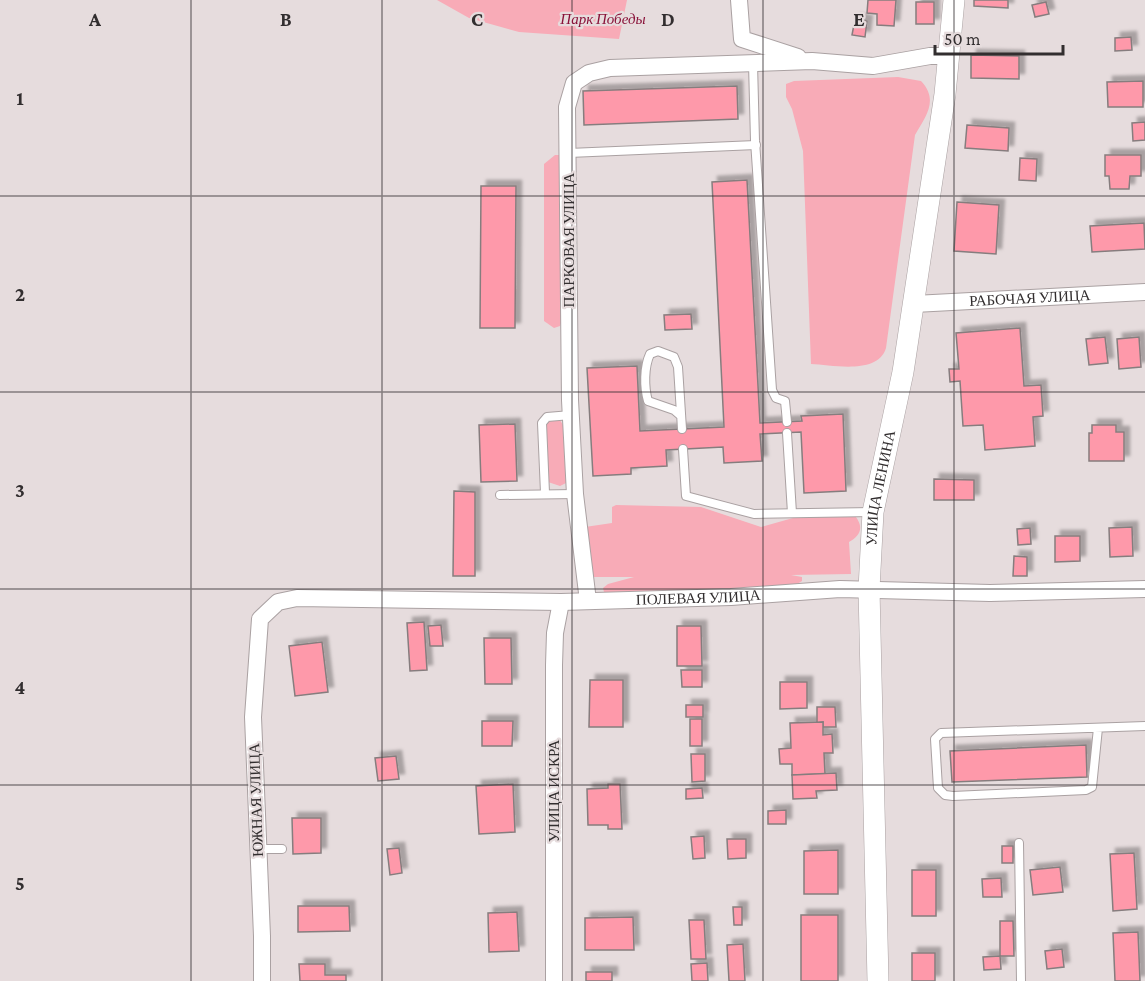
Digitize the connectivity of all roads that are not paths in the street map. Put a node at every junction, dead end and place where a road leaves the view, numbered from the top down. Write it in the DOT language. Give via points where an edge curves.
graph roads {
  1 [pos="739,0"];
  2 [pos="954,0"];
  3 [pos="949,56"];
  4 [pos="812,62"];
  5 [pos="753,63"];
  6 [pos="756,145"];
  7 [pos="569,150"];
  8 [pos="1145,292"];
  9 [pos="914,304"];
  10 [pos="571,415"];
  11 [pos="681,416"];
  12 [pos="787,422"];
  13 [pos="682,429"];
  14 [pos="787,433"];
  15 [pos="683,449"];
  16 [pos="545,493"];
  17 [pos="575,494"];
  18 [pos="500,495"];
  19 [pos="873,512"];
  20 [pos="792,513"];
  21 [pos="869,589"];
  22 [pos="1145,589"];
  23 [pos="588,601"];
  24 [pos="561,602"];
  25 [pos="260,619"];
  26 [pos="1145,726"];
  27 [pos="1098,728"];
  28 [pos="1020,843"];
  29 [pos="258,849"];
  30 [pos="282,849"];
  31 [pos="262,981"];
  32 [pos="554,981"];
  33 [pos="878,981"];
  34 [pos="1021,981"];
  1 -- 4 [label="street" via="742,39"];
  2 -- 3 [label="street, УЛИЦА ЛЕНИНА"];
  3 -- 4 [label="street" via="873,66"];
  3 -- 9 [label="street, УЛИЦА ЛЕНИНА"];
  4 -- 5 [label="street"];
  5 -- 6 [label="lane"];
  5 -- 7 [label="street" via="610,68 589,73 574,83 569,97"];
  6 -- 7 [label="lane"];
  6 -- 12 [label="lane" via="772,390 776,398 785,402"];
  7 -- 10 [label="street, ПАРКОВАЯ УЛИЦА"];
  8 -- 9 [label="street, РАБОЧАЯ УЛИЦА"];
  9 -- 19 [label="street, УЛИЦА ЛЕНИНА"];
  10 -- 16 [label="lane" via="547,417 542,423"];
  10 -- 17 [label="street"];
  11 -- 11 [label="lane" via="674,357 658,351 650,354 646,362 648,401"];
  11 -- 13 [label="lane"];
  14 -- 20 [label="lane"];
  15 -- 20 [label="lane" via="686,496 754,514"];
  16 -- 17 [label="lane"];
  16 -- 18 [label="lane"];
  17 -- 23 [label="street"];
  19 -- 20 [label="lane"];
  19 -- 21 [label="street, УЛИЦА ЛЕНИНА"];
  21 -- 22 [label="street, ПОЛЕВАЯ УЛИЦА" via="990,593"];
  21 -- 23 [label="street, ПОЛЕВАЯ УЛИЦА"];
  21 -- 33 [label="street, УЛИЦА ЛЕНИНА"];
  23 -- 24 [label="street, ПОЛЕВАЯ УЛИЦА"];
  24 -- 25 [label="street, ПОЛЕВАЯ УЛИЦА" via="297,598 278,602"];
  24 -- 32 [label="street, УЛИЦА ИСКРА" via="555,643"];
  25 -- 29 [label="street, ЮЖНАЯ УЛИЦА" via="253,717"];
  26 -- 27 [label="lane"];
  27 -- 27 [label="lane" via="941,733 935,739 938,788 953,796 1086,790 1092,787"];
  28 -- 34 [label="lane"];
  29 -- 30 [label="lane"];
  29 -- 31 [label="street, ЮЖНАЯ УЛИЦА"];
}
